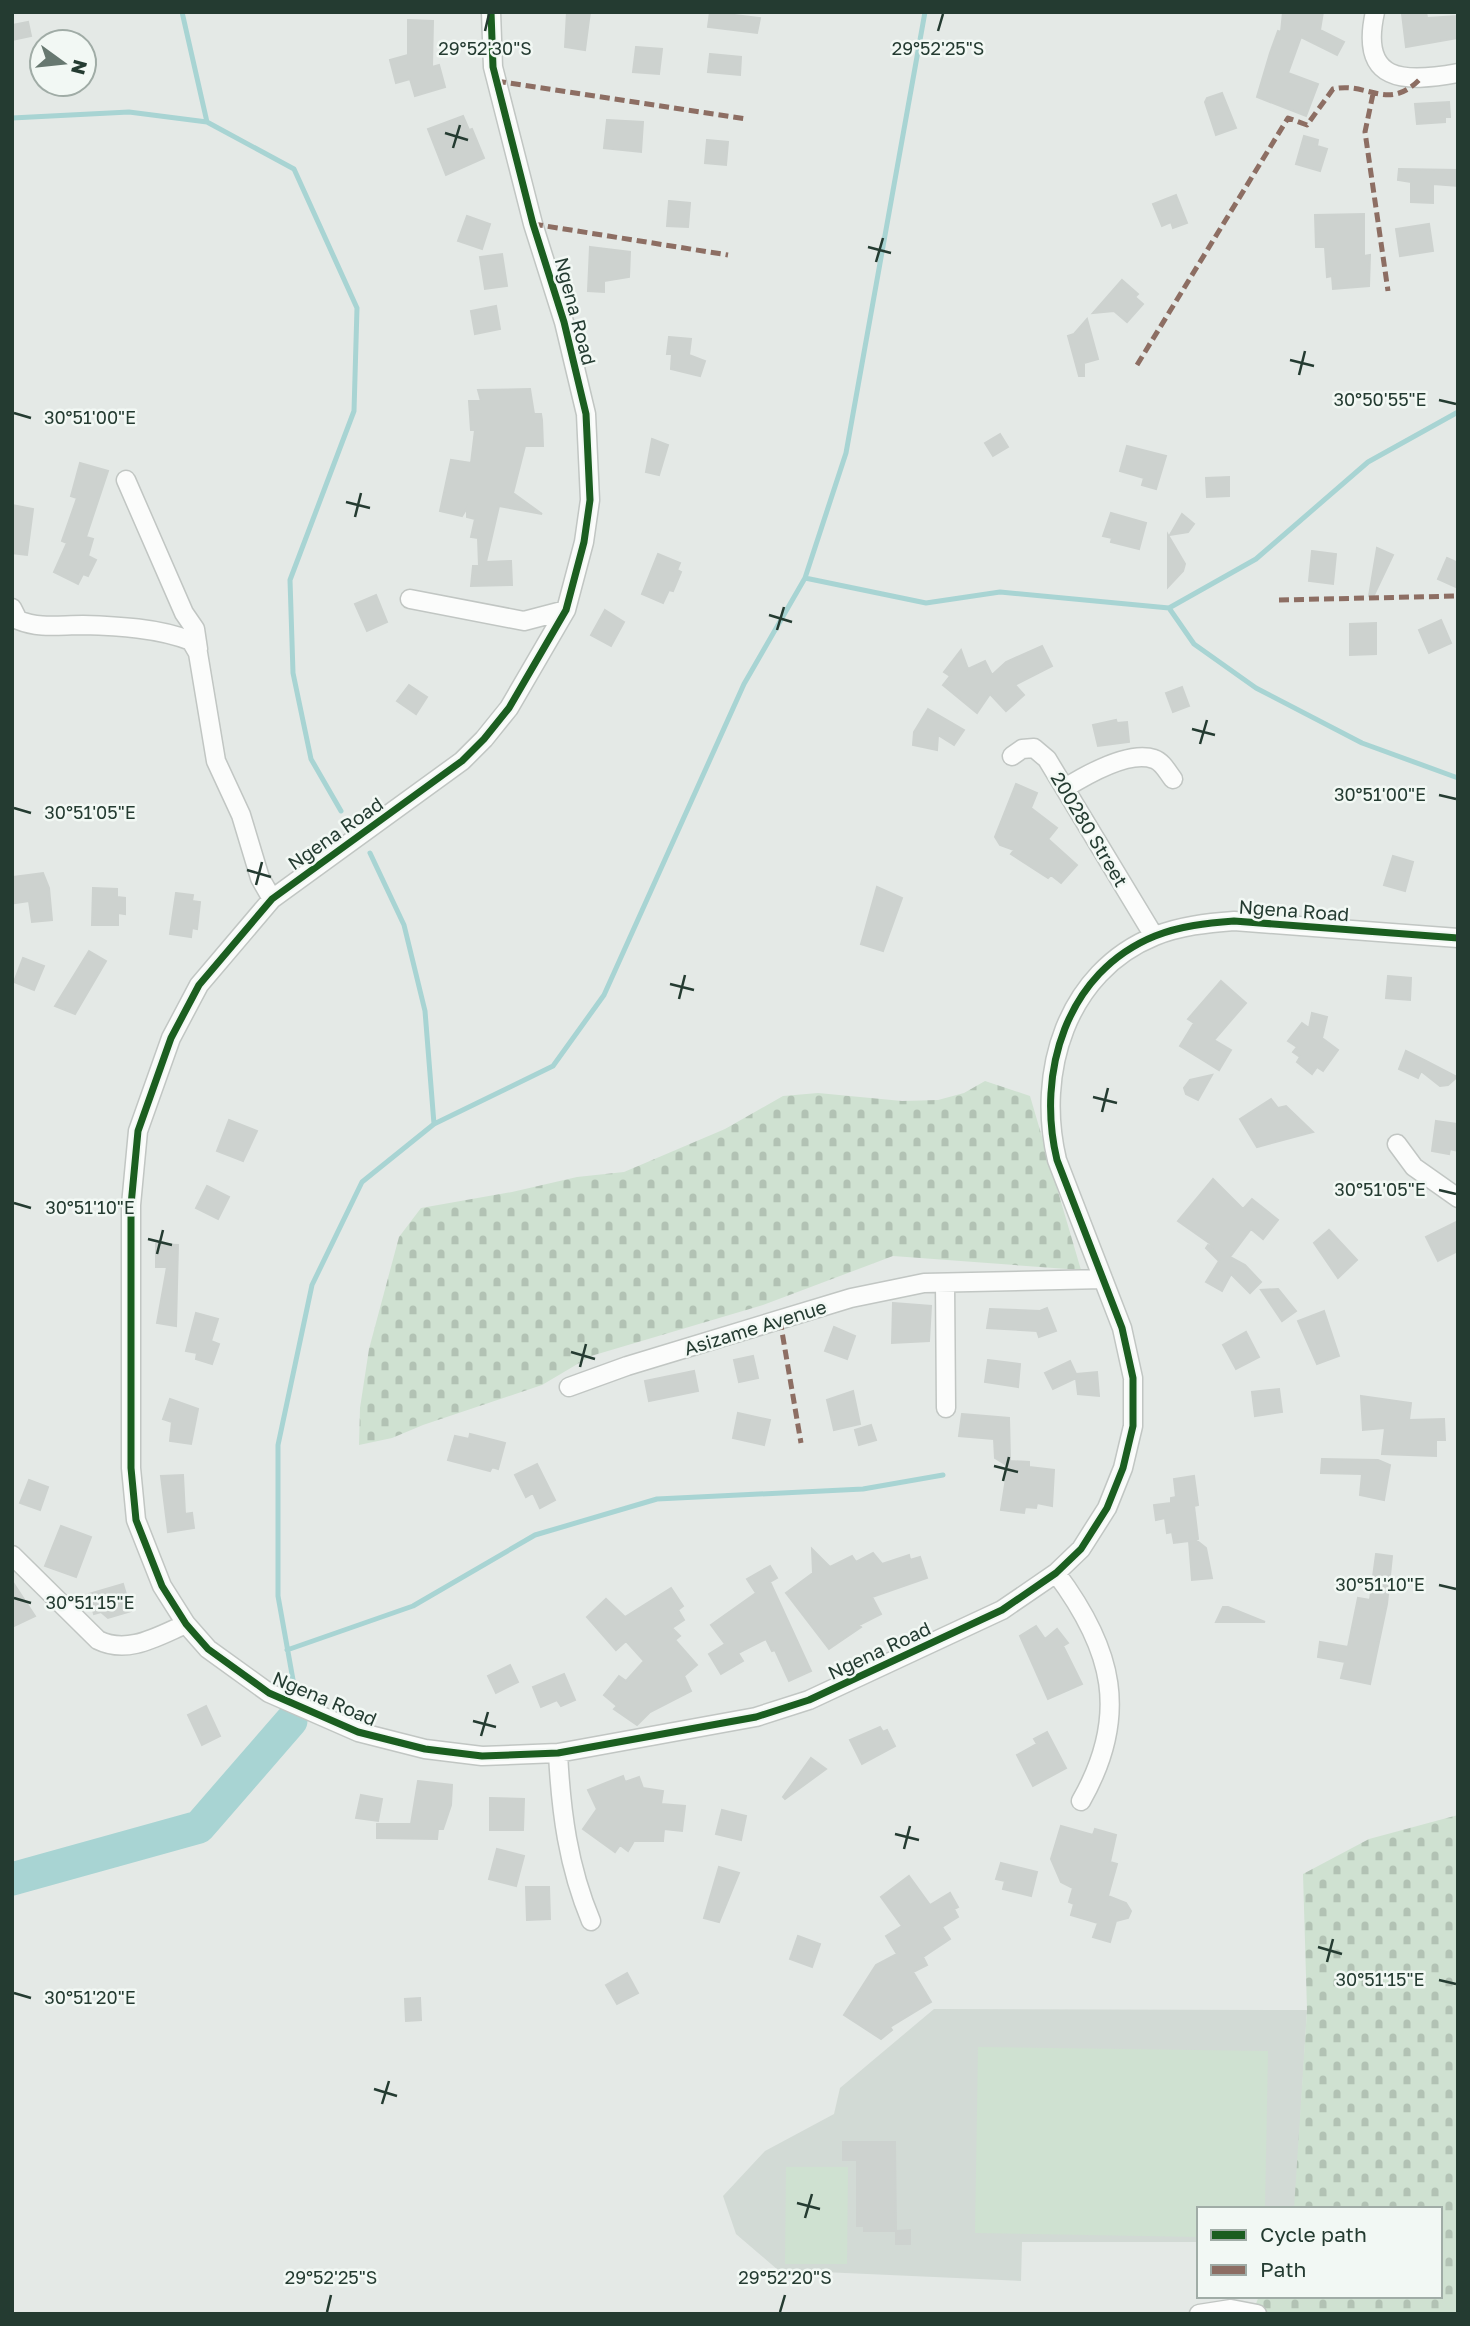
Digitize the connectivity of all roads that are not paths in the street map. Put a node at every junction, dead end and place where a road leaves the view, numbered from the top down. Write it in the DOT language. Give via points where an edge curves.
graph roads {
  1 [pos="491,12"];
  2 [pos="1375,12"];
  3 [pos="1458,73"];
  4 [pos="126,480"];
  5 [pos="410,598"];
  6 [pos="12,608"];
  7 [pos="566,610"];
  8 [pos="198,656"];
  9 [pos="1012,756"];
  10 [pos="1173,779"];
  11 [pos="1065,788"];
  12 [pos="272,899"];
  13 [pos="1154,936"];
  14 [pos="1458,938"];
  15 [pos="1397,1144"];
  16 [pos="1458,1198"];
  17 [pos="1103,1279"];
  18 [pos="944,1283"];
  19 [pos="569,1387"];
  20 [pos="946,1408"];
  21 [pos="12,1555"];
  22 [pos="1056,1573"];
  23 [pos="186,1624"];
  24 [pos="558,1753"];
  25 [pos="1082,1801"];
  26 [pos="591,1921"];
  27 [pos="1199,2314"];
  28 [pos="1258,2314"];
  1 -- 7 [label="street, Ngena Road" via="493,66 586,414 590,500 576,583"];
  2 -- 3 [label="street" via="1373,55 1387,71 1419,80"];
  4 -- 8 [label="street" via="195,629"];
  5 -- 7 [label="street" via="524,621"];
  6 -- 8 [label="street" via="18,620 35,627 82,625 171,633 191,641"];
  7 -- 12 [label="street, Ngena Road" via="509,708 469,753"];
  8 -- 12 [label="street" via="216,761 242,815 260,878"];
  9 -- 11 [label="street, 200280 Street" via="1030,748 1040,751"];
  10 -- 11 [label="street" via="1159,762 1147,758 1101,768"];
  11 -- 13 [label="street, 200280 Street"];
  12 -- 23 [label="street, Ngena Road" via="192,994 138,1131 131,1205 131,1468 136,1520 162,1586"];
  13 -- 14 [label="street, Ngena Road" via="1234,921"];
  13 -- 17 [label="street, Ngena Road" via="1101,973 1076,1006 1056,1049 1050,1088 1050,1133 1056,1160"];
  15 -- 16 [label="street" via="1414,1167"];
  17 -- 18 [label="street, Asizame Avenue"];
  17 -- 22 [label="street, Ngena Road" via="1122,1328 1133,1378 1133,1426 1107,1508 1081,1549"];
  18 -- 19 [label="street, Asizame Avenue" via="851,1298"];
  18 -- 20 [label="street"];
  21 -- 23 [label="street" via="98,1640 110,1646 131,1646"];
  22 -- 24 [label="street, Ngena Road" via="1002,1610 809,1700 756,1717"];
  22 -- 25 [label="street" via="1104,1655 1110,1678 1107,1733"];
  23 -- 24 [label="street, Ngena Road" via="208,1649 269,1693 358,1732 457,1753"];
  24 -- 26 [label="street" via="567,1848"];
  27 -- 28 [label="street" via="1231,2309"];
}
